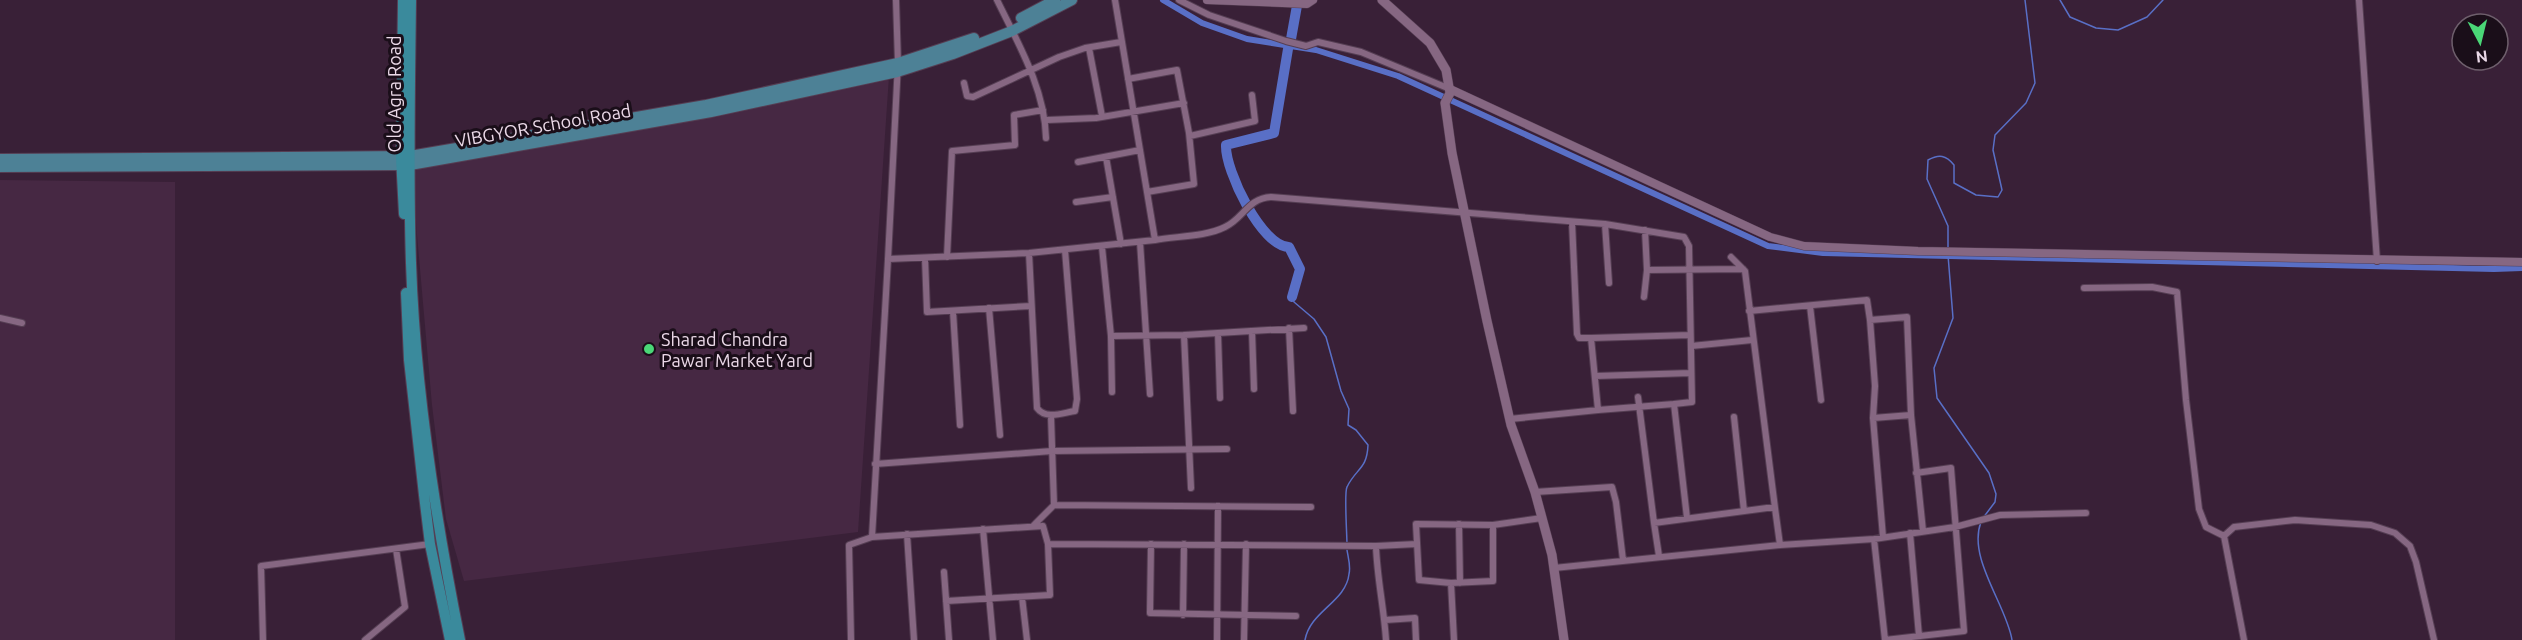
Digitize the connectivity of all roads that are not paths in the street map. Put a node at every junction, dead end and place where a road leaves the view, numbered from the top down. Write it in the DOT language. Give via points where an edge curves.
graph roads {
  1 [pos="403,0"];
  2 [pos="411,0"];
  3 [pos="896,0"];
  4 [pos="997,0"];
  5 [pos="1055,0"];
  6 [pos="1072,0"];
  7 [pos="1115,0"];
  8 [pos="1179,0"];
  9 [pos="1207,0"];
  10 [pos="1382,0"];
  11 [pos="2359,0"];
  12 [pos="1310,2"];
  13 [pos="1010,27"];
  14 [pos="1121,42"];
  15 [pos="1089,48"];
  16 [pos="898,68"];
  17 [pos="1030,69"];
  18 [pos="1128,78"];
  19 [pos="964,83"];
  20 [pos="1450,91"];
  21 [pos="1252,95"];
  22 [pos="1184,103"];
  23 [pos="1043,110"];
  24 [pos="1133,112"];
  25 [pos="1102,116"];
  26 [pos="1047,120"];
  27 [pos="1190,136"];
  28 [pos="1046,138"];
  29 [pos="1140,150"];
  30 [pos="1106,157"];
  31 [pos="0,159"];
  32 [pos="405,161"];
  33 [pos="1078,162"];
  34 [pos="0,168"];
  35 [pos="1147,192"];
  36 [pos="1113,197"];
  37 [pos="1076,202"];
  38 [pos="1466,214"];
  39 [pos="1572,222"];
  40 [pos="1605,224"];
  41 [pos="1645,230"];
  42 [pos="1155,240"];
  43 [pos="1140,242"];
  44 [pos="1121,244"];
  45 [pos="1102,247"];
  46 [pos="1065,250"];
  47 [pos="1029,253"];
  48 [pos="946,257"];
  49 [pos="1731,257"];
  50 [pos="925,258"];
  51 [pos="888,260"];
  52 [pos="2377,261"];
  53 [pos="2522,262"];
  54 [pos="1743,269"];
  55 [pos="1647,270"];
  56 [pos="1689,270"];
  57 [pos="1609,283"];
  58 [pos="2084,288"];
  59 [pos="1644,297"];
  60 [pos="1031,306"];
  61 [pos="1810,306"];
  62 [pos="989,308"];
  63 [pos="953,311"];
  64 [pos="1749,311"];
  65 [pos="0,318"];
  66 [pos="1870,320"];
  67 [pos="22,323"];
  68 [pos="1289,328"];
  69 [pos="1304,328"];
  70 [pos="1252,331"];
  71 [pos="1218,333"];
  72 [pos="1184,334"];
  73 [pos="1148,335"];
  74 [pos="1690,335"];
  75 [pos="1111,336"];
  76 [pos="1591,338"];
  77 [pos="1752,340"];
  78 [pos="1691,346"];
  79 [pos="1691,373"];
  80 [pos="1595,376"];
  81 [pos="1254,389"];
  82 [pos="1112,392"];
  83 [pos="1150,394"];
  84 [pos="1638,397"];
  85 [pos="1220,398"];
  86 [pos="1821,400"];
  87 [pos="1674,404"];
  88 [pos="1639,405"];
  89 [pos="1598,410"];
  90 [pos="1293,411"];
  91 [pos="1911,415"];
  92 [pos="1051,416"];
  93 [pos="1734,417"];
  94 [pos="1873,418"];
  95 [pos="1510,419"];
  96 [pos="960,425"];
  97 [pos="999,435"];
  98 [pos="1227,449"];
  99 [pos="1052,451"];
  100 [pos="1189,451"];
  101 [pos="874,464"];
  102 [pos="1916,473"];
  103 [pos="1191,488"];
  104 [pos="1534,492"];
  105 [pos="1054,505"];
  106 [pos="1218,506"];
  107 [pos="1311,507"];
  108 [pos="1775,508"];
  109 [pos="1744,511"];
  110 [pos="2086,513"];
  111 [pos="1542,518"];
  112 [pos="1687,518"];
  113 [pos="1654,523"];
  114 [pos="1459,524"];
  115 [pos="1493,525"];
  116 [pos="1034,526"];
  117 [pos="1955,527"];
  118 [pos="983,529"];
  119 [pos="1923,531"];
  120 [pos="1910,533"];
  121 [pos="907,534"];
  122 [pos="2224,536"];
  123 [pos="872,537"];
  124 [pos="1883,537"];
  125 [pos="1874,539"];
  126 [pos="430,544"];
  127 [pos="1048,544"];
  128 [pos="1151,544"];
  129 [pos="1185,544"];
  130 [pos="1220,544"];
  131 [pos="1246,544"];
  132 [pos="1417,544"];
  133 [pos="1780,545"];
  134 [pos="1376,546"];
  135 [pos="396,549"];
  136 [pos="1659,556"];
  137 [pos="1623,560"];
  138 [pos="1554,568"];
  139 [pos="944,572"];
  140 [pos="1451,583"];
  141 [pos="1460,583"];
  142 [pos="1022,597"];
  143 [pos="990,600"];
  144 [pos="946,602"];
  145 [pos="1183,615"];
  146 [pos="1217,616"];
  147 [pos="1245,616"];
  148 [pos="1296,616"];
  149 [pos="1385,620"];
  150 [pos="1919,636"];
  151 [pos="263,640"];
  152 [pos="365,640"];
  153 [pos="450,640"];
  154 [pos="460,640"];
  155 [pos="851,640"];
  156 [pos="914,640"];
  157 [pos="949,640"];
  158 [pos="993,640"];
  159 [pos="1027,640"];
  160 [pos="1217,640"];
  161 [pos="1244,640"];
  162 [pos="1386,640"];
  163 [pos="1416,640"];
  164 [pos="1454,640"];
  165 [pos="1564,640"];
  166 [pos="1885,640"];
  167 [pos="2244,640"];
  168 [pos="2434,640"];
  1 -- 32 [label="highway"];
  2 -- 32 [label="highway, Old Agra Road"];
  3 -- 16 [label="street"];
  4 -- 13 [label="street"];
  5 -- 13 [label="main road, VIBGYOR School Road"];
  6 -- 13 [label="main road, VIBGYOR School Road"];
  7 -- 14 [label="street"];
  8 -- 20 [label="street" via="1209,15 1286,41 1306,46 1318,42 1338,45"];
  9 -- 12 [label="street"];
  10 -- 20 [label="main road" via="1437,52"];
  11 -- 52 [label="street"];
  13 -- 16 [label="main road, VIBGYOR School Road"];
  13 -- 17 [label="street"];
  14 -- 15 [label="street"];
  14 -- 18 [label="street"];
  15 -- 17 [label="street"];
  15 -- 25 [label="street"];
  16 -- 32 [label="main road, VIBGYOR School Road" via="666,116"];
  16 -- 51 [label="street"];
  17 -- 19 [label="street" via="973,97 967,96"];
  17 -- 23 [label="street"];
  18 -- 22 [label="street" via="1177,70"];
  18 -- 24 [label="street"];
  20 -- 38 [label="main road" via="1445,103"];
  20 -- 52 [label="street" via="1787,243 1918,251"];
  21 -- 27 [label="street" via="1255,121"];
  22 -- 24 [label="street"];
  22 -- 27 [label="street"];
  23 -- 26 [label="street"];
  23 -- 48 [label="street" via="1014,115 1015,145 952,152"];
  24 -- 25 [label="street"];
  24 -- 29 [label="street"];
  25 -- 26 [label="street"];
  26 -- 28 [label="street"];
  27 -- 35 [label="street" via="1194,184"];
  29 -- 30 [label="street"];
  29 -- 35 [label="street"];
  30 -- 33 [label="street"];
  30 -- 36 [label="street"];
  31 -- 32 [label="main road, VIBGYOR School Road"];
  32 -- 34 [label="main road, VIBGYOR School Road"];
  32 -- 126 [label="highway" via="410,360"];
  32 -- 154 [label="highway, Old Agra Road" via="411,189 411,263 433,495"];
  35 -- 42 [label="street"];
  36 -- 37 [label="street"];
  36 -- 44 [label="street"];
  38 -- 39 [label="street"];
  38 -- 42 [label="street" via="1271,197 1250,204 1224,228"];
  38 -- 95 [label="main road"];
  39 -- 40 [label="street"];
  39 -- 76 [label="street" via="1577,334 1579,338"];
  40 -- 41 [label="street"];
  40 -- 57 [label="street"];
  41 -- 55 [label="street"];
  41 -- 56 [label="street" via="1684,237 1689,246"];
  42 -- 43 [label="street"];
  43 -- 44 [label="street"];
  43 -- 73 [label="street"];
  44 -- 45 [label="street"];
  45 -- 46 [label="street"];
  45 -- 75 [label="street"];
  46 -- 47 [label="street"];
  46 -- 92 [label="street" via="1077,399 1075,411"];
  47 -- 48 [label="street"];
  47 -- 60 [label="street"];
  48 -- 50 [label="street"];
  49 -- 54 [label="street"];
  50 -- 51 [label="street"];
  50 -- 63 [label="street" via="927,312"];
  51 -- 101 [label="street"];
  52 -- 53 [label="street"];
  54 -- 56 [label="street"];
  54 -- 64 [label="street"];
  55 -- 56 [label="street"];
  55 -- 59 [label="street"];
  56 -- 74 [label="street"];
  58 -- 122 [label="street" via="2152,287 2177,292 2199,509 2206,527"];
  60 -- 62 [label="street"];
  60 -- 92 [label="street" via="1037,408"];
  61 -- 64 [label="street"];
  61 -- 66 [label="street" via="1867,300"];
  61 -- 86 [label="street"];
  62 -- 63 [label="street"];
  62 -- 97 [label="street"];
  63 -- 96 [label="street"];
  64 -- 77 [label="street"];
  65 -- 67 [label="street"];
  66 -- 91 [label="street" via="1907,317"];
  66 -- 94 [label="street"];
  68 -- 69 [label="street"];
  68 -- 70 [label="street"];
  68 -- 90 [label="street"];
  70 -- 71 [label="street"];
  70 -- 81 [label="street"];
  71 -- 72 [label="street"];
  71 -- 85 [label="street"];
  72 -- 73 [label="street"];
  72 -- 100 [label="street"];
  73 -- 75 [label="street"];
  73 -- 83 [label="street"];
  74 -- 76 [label="street"];
  74 -- 78 [label="street"];
  75 -- 82 [label="street"];
  76 -- 80 [label="street"];
  77 -- 78 [label="street"];
  77 -- 108 [label="street"];
  78 -- 79 [label="street"];
  79 -- 80 [label="street"];
  79 -- 87 [label="street" via="1692,402"];
  80 -- 89 [label="street"];
  84 -- 88 [label="street"];
  87 -- 88 [label="street"];
  87 -- 112 [label="street"];
  88 -- 89 [label="street"];
  88 -- 113 [label="street"];
  89 -- 95 [label="street"];
  91 -- 94 [label="street"];
  91 -- 102 [label="street"];
  92 -- 99 [label="street"];
  93 -- 109 [label="street"];
  94 -- 124 [label="street"];
  95 -- 104 [label="main road"];
  98 -- 100 [label="street"];
  99 -- 100 [label="street"];
  99 -- 101 [label="street"];
  99 -- 105 [label="street"];
  100 -- 103 [label="street"];
  101 -- 123 [label="street"];
  102 -- 117 [label="street" via="1951,468"];
  102 -- 119 [label="street"];
  104 -- 111 [label="main road"];
  104 -- 137 [label="street" via="1612,487"];
  105 -- 106 [label="street"];
  105 -- 116 [label="street"];
  106 -- 107 [label="street"];
  106 -- 130 [label="street"];
  108 -- 109 [label="street"];
  108 -- 133 [label="street"];
  109 -- 112 [label="street"];
  110 -- 117 [label="street" via="1997,515"];
  111 -- 115 [label="street"];
  111 -- 138 [label="main road"];
  112 -- 113 [label="street"];
  113 -- 136 [label="street"];
  114 -- 115 [label="street"];
  114 -- 132 [label="street" via="1416,524"];
  114 -- 141 [label="street"];
  115 -- 141 [label="street" via="1493,581"];
  116 -- 118 [label="street"];
  116 -- 127 [label="street" via="1043,526"];
  117 -- 119 [label="street"];
  117 -- 150 [label="street" via="1964,631"];
  118 -- 121 [label="street"];
  118 -- 143 [label="street"];
  119 -- 120 [label="street"];
  120 -- 124 [label="street"];
  120 -- 150 [label="street"];
  121 -- 123 [label="street"];
  121 -- 156 [label="street"];
  122 -- 167 [label="street"];
  122 -- 168 [label="street" via="2234,527 2295,520 2371,525 2395,533 2410,546"];
  123 -- 155 [label="street" via="849,545"];
  124 -- 125 [label="street"];
  125 -- 133 [label="street"];
  125 -- 166 [label="street"];
  126 -- 135 [label="street"];
  126 -- 153 [label="highway"];
  127 -- 128 [label="street"];
  127 -- 142 [label="street" via="1050,596"];
  128 -- 129 [label="street"];
  128 -- 145 [label="street" via="1150,614"];
  129 -- 130 [label="street"];
  129 -- 145 [label="street"];
  130 -- 131 [label="street"];
  130 -- 146 [label="street"];
  131 -- 134 [label="street"];
  131 -- 147 [label="street"];
  132 -- 134 [label="street"];
  132 -- 140 [label="street" via="1419,580"];
  133 -- 136 [label="street"];
  134 -- 149 [label="street" via="1377,583"];
  135 -- 151 [label="street" via="261,567"];
  135 -- 152 [label="street" via="405,608"];
  136 -- 137 [label="street"];
  137 -- 138 [label="street"];
  138 -- 165 [label="main road"];
  139 -- 144 [label="street"];
  140 -- 141 [label="street"];
  140 -- 164 [label="street"];
  142 -- 143 [label="street"];
  142 -- 159 [label="street"];
  143 -- 144 [label="street"];
  143 -- 158 [label="street"];
  144 -- 157 [label="street"];
  145 -- 146 [label="street"];
  146 -- 147 [label="street"];
  146 -- 160 [label="street"];
  147 -- 148 [label="street"];
  147 -- 161 [label="street"];
  149 -- 162 [label="street"];
  149 -- 163 [label="street" via="1415,618"];
  150 -- 166 [label="street"];
}
